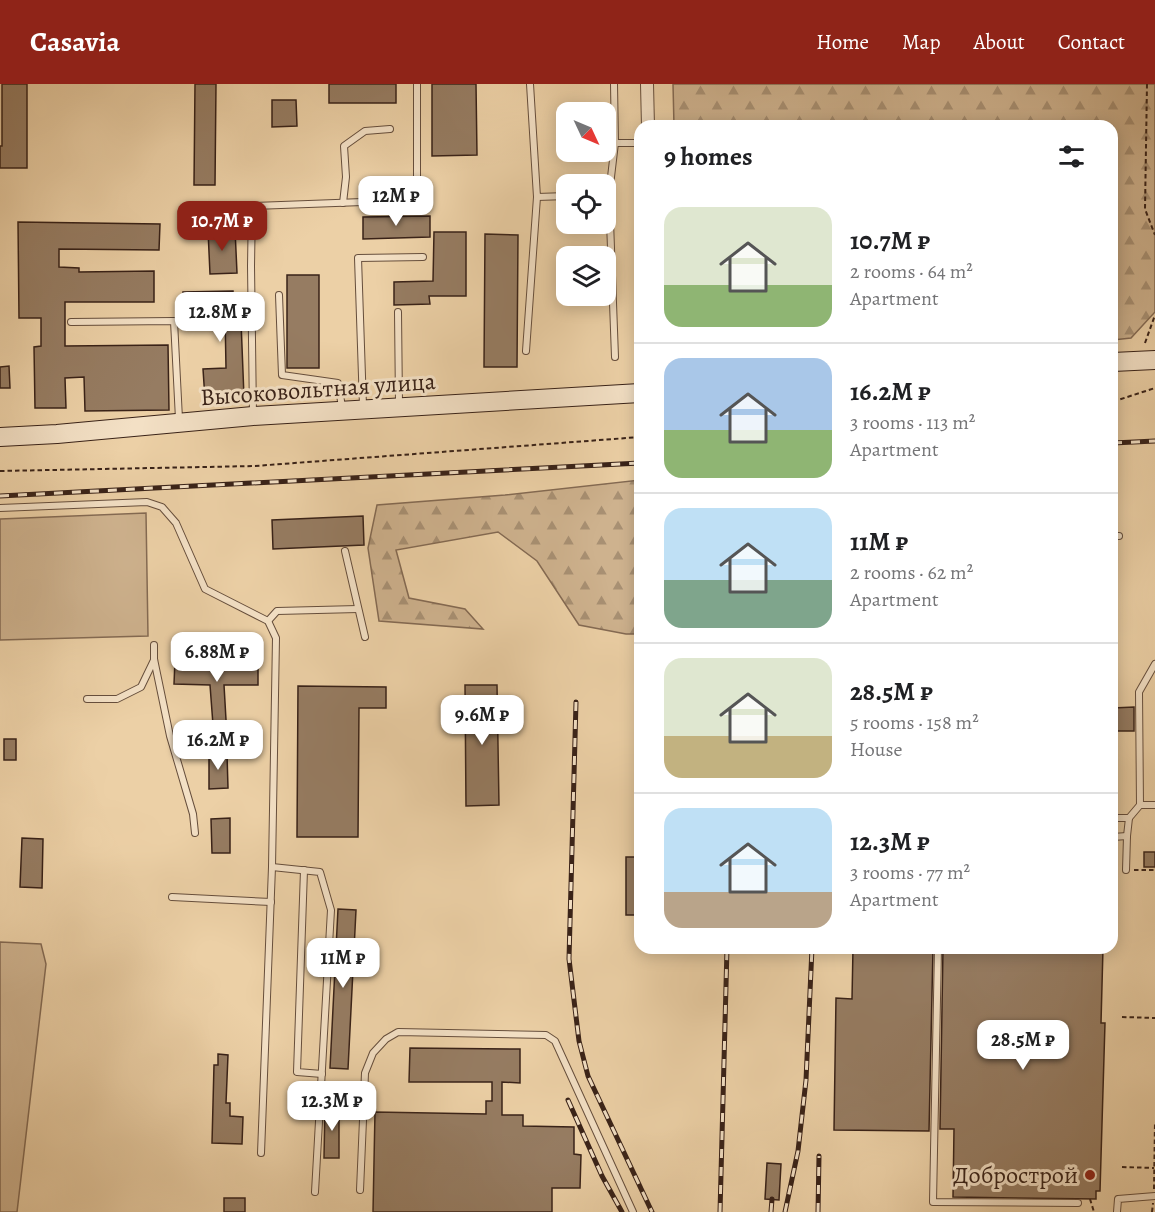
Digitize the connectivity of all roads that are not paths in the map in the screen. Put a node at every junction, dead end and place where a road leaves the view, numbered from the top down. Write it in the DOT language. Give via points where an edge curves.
graph roads {
  1 [pos="417,84"];
  2 [pos="530,84"];
  3 [pos="614,84"];
  4 [pos="647,84"];
  5 [pos="614,102"];
  6 [pos="648,120"];
  7 [pos="390,129"];
  8 [pos="616,143"];
  9 [pos="634,143"];
  10 [pos="556,196"];
  11 [pos="537,197"];
  12 [pos="343,203"];
  13 [pos="609,234"];
  14 [pos="423,257"];
  15 [pos="279,295"];
  16 [pos="398,312"];
  17 [pos="71,322"];
  18 [pos="526,351"];
  19 [pos="615,357"];
  20 [pos="1155,360"];
  21 [pos="1118,362"];
  22 [pos="634,393"];
  23 [pos="399,407"];
  24 [pos="363,410"];
  25 [pos="342,411"];
  26 [pos="254,416"];
  27 [pos="179,423"];
  28 [pos="0,437"];
  29 [pos="0,508"];
  30 [pos="345,551"];
  31 [pos="358,609"];
  32 [pos="268,621"];
  33 [pos="364,637"];
  34 [pos="154,645"];
  35 [pos="154,659"];
  36 [pos="1155,664"];
  37 [pos="87,699"];
  38 [pos="1140,805"];
  39 [pos="1155,805"];
  40 [pos="1118,818"];
  41 [pos="1129,818"];
  42 [pos="195,833"];
  43 [pos="1127,836"];
  44 [pos="1118,837"];
  45 [pos="272,867"];
  46 [pos="304,870"];
  47 [pos="1126,870"];
  48 [pos="172,897"];
  49 [pos="271,902"];
  50 [pos="938,954"];
  51 [pos="322,1074"];
  52 [pos="261,1153"];
  53 [pos="360,1190"];
  54 [pos="315,1192"];
  55 [pos="1154,1196"];
  56 [pos="1078,1203"];
  57 [pos="633,1212"];
  58 [pos="1117,1212"];
  1 -- 12 [label="lane" via="417,200"];
  2 -- 11 [label="lane"];
  3 -- 5 [label="lane"];
  4 -- 6 [label="street"];
  7 -- 12 [label="lane" via="365,131 344,146"];
  8 -- 9 [label="lane"];
  10 -- 11 [label="lane"];
  11 -- 18 [label="lane"];
  12 -- 26 [label="lane" via="252,206"];
  13 -- 19 [label="lane"];
  14 -- 24 [label="lane" via="358,258"];
  15 -- 25 [label="lane" via="282,375 338,383"];
  16 -- 23 [label="lane"];
  17 -- 27 [label="lane" via="174,321"];
  20 -- 21 [label="main road"];
  22 -- 23 [label="main road, Высоковольтная улица"];
  23 -- 24 [label="main road, Высоковольтная улица"];
  24 -- 25 [label="main road, Высоковольтная улица"];
  25 -- 26 [label="main road, Высоковольтная улица"];
  26 -- 27 [label="main road, Высоковольтная улица"];
  27 -- 28 [label="main road, Высоковольтная улица"];
  29 -- 32 [label="lane" via="147,502 162,507 176,523 205,589"];
  30 -- 31 [label="lane"];
  31 -- 32 [label="lane" via="277,611"];
  31 -- 33 [label="lane"];
  32 -- 45 [label="lane" via="276,638"];
  34 -- 35 [label="lane"];
  35 -- 37 [label="lane" via="141,687 117,699"];
  35 -- 42 [label="lane"];
  36 -- 38 [label="lane" via="1139,692"];
  38 -- 39 [label="lane"];
  38 -- 41 [label="lane"];
  40 -- 41 [label="lane"];
  41 -- 43 [label="lane"];
  43 -- 44 [label="lane"];
  43 -- 47 [label="lane"];
  45 -- 46 [label="lane"];
  45 -- 49 [label="lane"];
  46 -- 51 [label="lane" via="320,872 331,910"];
  46 -- 51 [label="lane" via="297,1072"];
  48 -- 49 [label="lane"];
  49 -- 52 [label="lane"];
  50 -- 56 [label="lane" via="933,1202"];
  51 -- 54 [label="lane"];
  53 -- 57 [label="lane" via="365,1073 373,1053 386,1039 398,1032 546,1035 555,1041"];
  55 -- 58 [label="lane" via="1118,1199"];
}
